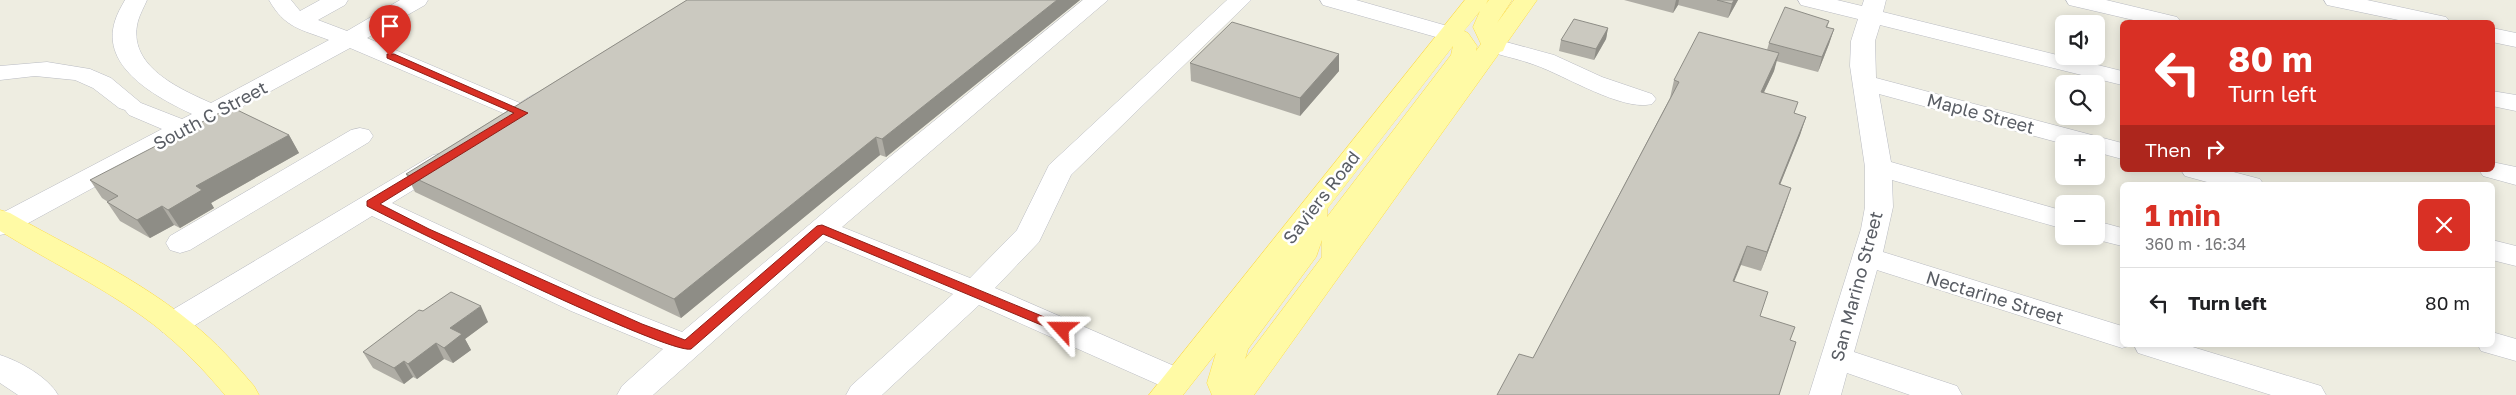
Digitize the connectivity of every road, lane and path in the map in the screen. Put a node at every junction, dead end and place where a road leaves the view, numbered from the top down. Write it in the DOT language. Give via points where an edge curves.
graph roads {
  1 [pos="136,0"];
  2 [pos="280,0"];
  3 [pos="337,0"];
  4 [pos="418,0"];
  5 [pos="1097,0"];
  6 [pos="1240,0"];
  7 [pos="1331,0"];
  8 [pos="1477,0"];
  9 [pos="1500,0"];
  10 [pos="1526,0"];
  11 [pos="1809,0"];
  12 [pos="2077,0"];
  13 [pos="2336,0"];
  14 [pos="1873,7"];
  15 [pos="2156,13"];
  16 [pos="2429,20"];
  17 [pos="299,21"];
  18 [pos="1450,34"];
  19 [pos="2495,36"];
  20 [pos="349,40"];
  21 [pos="2516,40"];
  22 [pos="1494,46"];
  23 [pos="0,73"];
  24 [pos="2120,77"];
  25 [pos="1866,83"];
  26 [pos="565,85"];
  27 [pos="1642,99"];
  28 [pos="2495,99"];
  29 [pos="2516,104"];
  30 [pos="522,113"];
  31 [pos="213,114"];
  32 [pos="184,130"];
  33 [pos="492,131"];
  34 [pos="2062,135"];
  35 [pos="360,136"];
  36 [pos="2105,146"];
  37 [pos="461,150"];
  38 [pos="2120,150"];
  39 [pos="1878,167"];
  40 [pos="2495,171"];
  41 [pos="2201,172"];
  42 [pos="2516,176"];
  43 [pos="2239,182"];
  44 [pos="371,204"];
  45 [pos="1316,204"];
  46 [pos="2055,217"];
  47 [pos="2,223"];
  48 [pos="822,229"];
  49 [pos="2105,232"];
  50 [pos="2120,236"];
  51 [pos="180,243"];
  52 [pos="2495,251"];
  53 [pos="2516,256"];
  54 [pos="1866,257"];
  55 [pos="1336,259"];
  56 [pos="975,291"];
  57 [pos="173,324"];
  58 [pos="2120,336"];
  59 [pos="2495,344"];
  60 [pos="686,346"];
  61 [pos="2155,347"];
  62 [pos="2516,350"];
  63 [pos="1837,358"];
  64 [pos="0,367"];
  65 [pos="1175,390"];
  66 [pos="42,395"];
  67 [pos="243,395"];
  68 [pos="633,395"];
  69 [pos="862,395"];
  70 [pos="1228,395"];
  71 [pos="1236,395"];
  72 [pos="1826,395"];
  73 [pos="1946,395"];
  74 [pos="2310,395"];
  1 -- 31 [label="street" via="129,11 125,29 131,60 161,89"];
  2 -- 17 [label="street" via="287,12"];
  3 -- 17 [label="street"];
  4 -- 20 [label="street, South C Street"];
  5 -- 48 [label="street"];
  6 -- 56 [label="street" via="1059,171 1029,235"];
  7 -- 18 [label="street"];
  8 -- 18 [label="main road, Saviers Road"];
  9 -- 22 [label="main road" via="1483,27"];
  10 -- 22 [label="main road"];
  11 -- 14 [label="street"];
  12 -- 15 [label="street"];
  13 -- 16 [label="street"];
  14 -- 24 [label="street"];
  14 -- 25 [label="street, San Marino Street" via="1863,42 1862,66"];
  17 -- 20 [label="street"];
  18 -- 45 [label="main road, Saviers Road"];
  18 -- 55 [label="main road" via="1460,38 1465,46 1463,55 1336,223"];
  19 -- 21 [label="street"];
  20 -- 30 [label="street"];
  20 -- 31 [label="street, South C Street"];
  22 -- 27 [label="street" via="1545,60 1593,82"];
  22 -- 55 [label="main road"];
  23 -- 32 [label="street" via="25,68 62,70 94,78 133,106"];
  25 -- 34 [label="street, Maple Street"];
  25 -- 39 [label="street, San Marino Street"];
  26 -- 30 [label="street"];
  28 -- 29 [label="street"];
  30 -- 33 [label="street"];
  31 -- 32 [label="street, South C Street"];
  32 -- 47 [label="street, South C Street"];
  35 -- 51 [label="street"];
  36 -- 38 [label="street, Maple Street"];
  37 -- 44 [label="street"];
  39 -- 46 [label="street"];
  39 -- 54 [label="street, San Marino Street" via="1879,207"];
  40 -- 42 [label="street"];
  41 -- 43 [label="street"];
  44 -- 57 [label="street"];
  44 -- 60 [label="street" via="582,304"];
  45 -- 65 [label="main road, Saviers Road"];
  45 -- 70 [label="main road" via="1306,250 1233,346 1223,383"];
  47 -- 57 [label="main road" via="123,290"];
  48 -- 56 [label="street"];
  48 -- 60 [label="street"];
  49 -- 50 [label="street"];
  52 -- 53 [label="street"];
  54 -- 58 [label="street, Nectarine Street"];
  54 -- 63 [label="street, San Marino Street"];
  55 -- 71 [label="main road"];
  56 -- 65 [label="street"];
  56 -- 69 [label="street"];
  57 -- 67 [label="main road" via="214,360"];
  59 -- 62 [label="street"];
  60 -- 68 [label="street"];
  61 -- 74 [label="street"];
  63 -- 72 [label="street, San Marino Street"];
  63 -- 73 [label="street"];
  64 -- 66 [label="street"];
}
